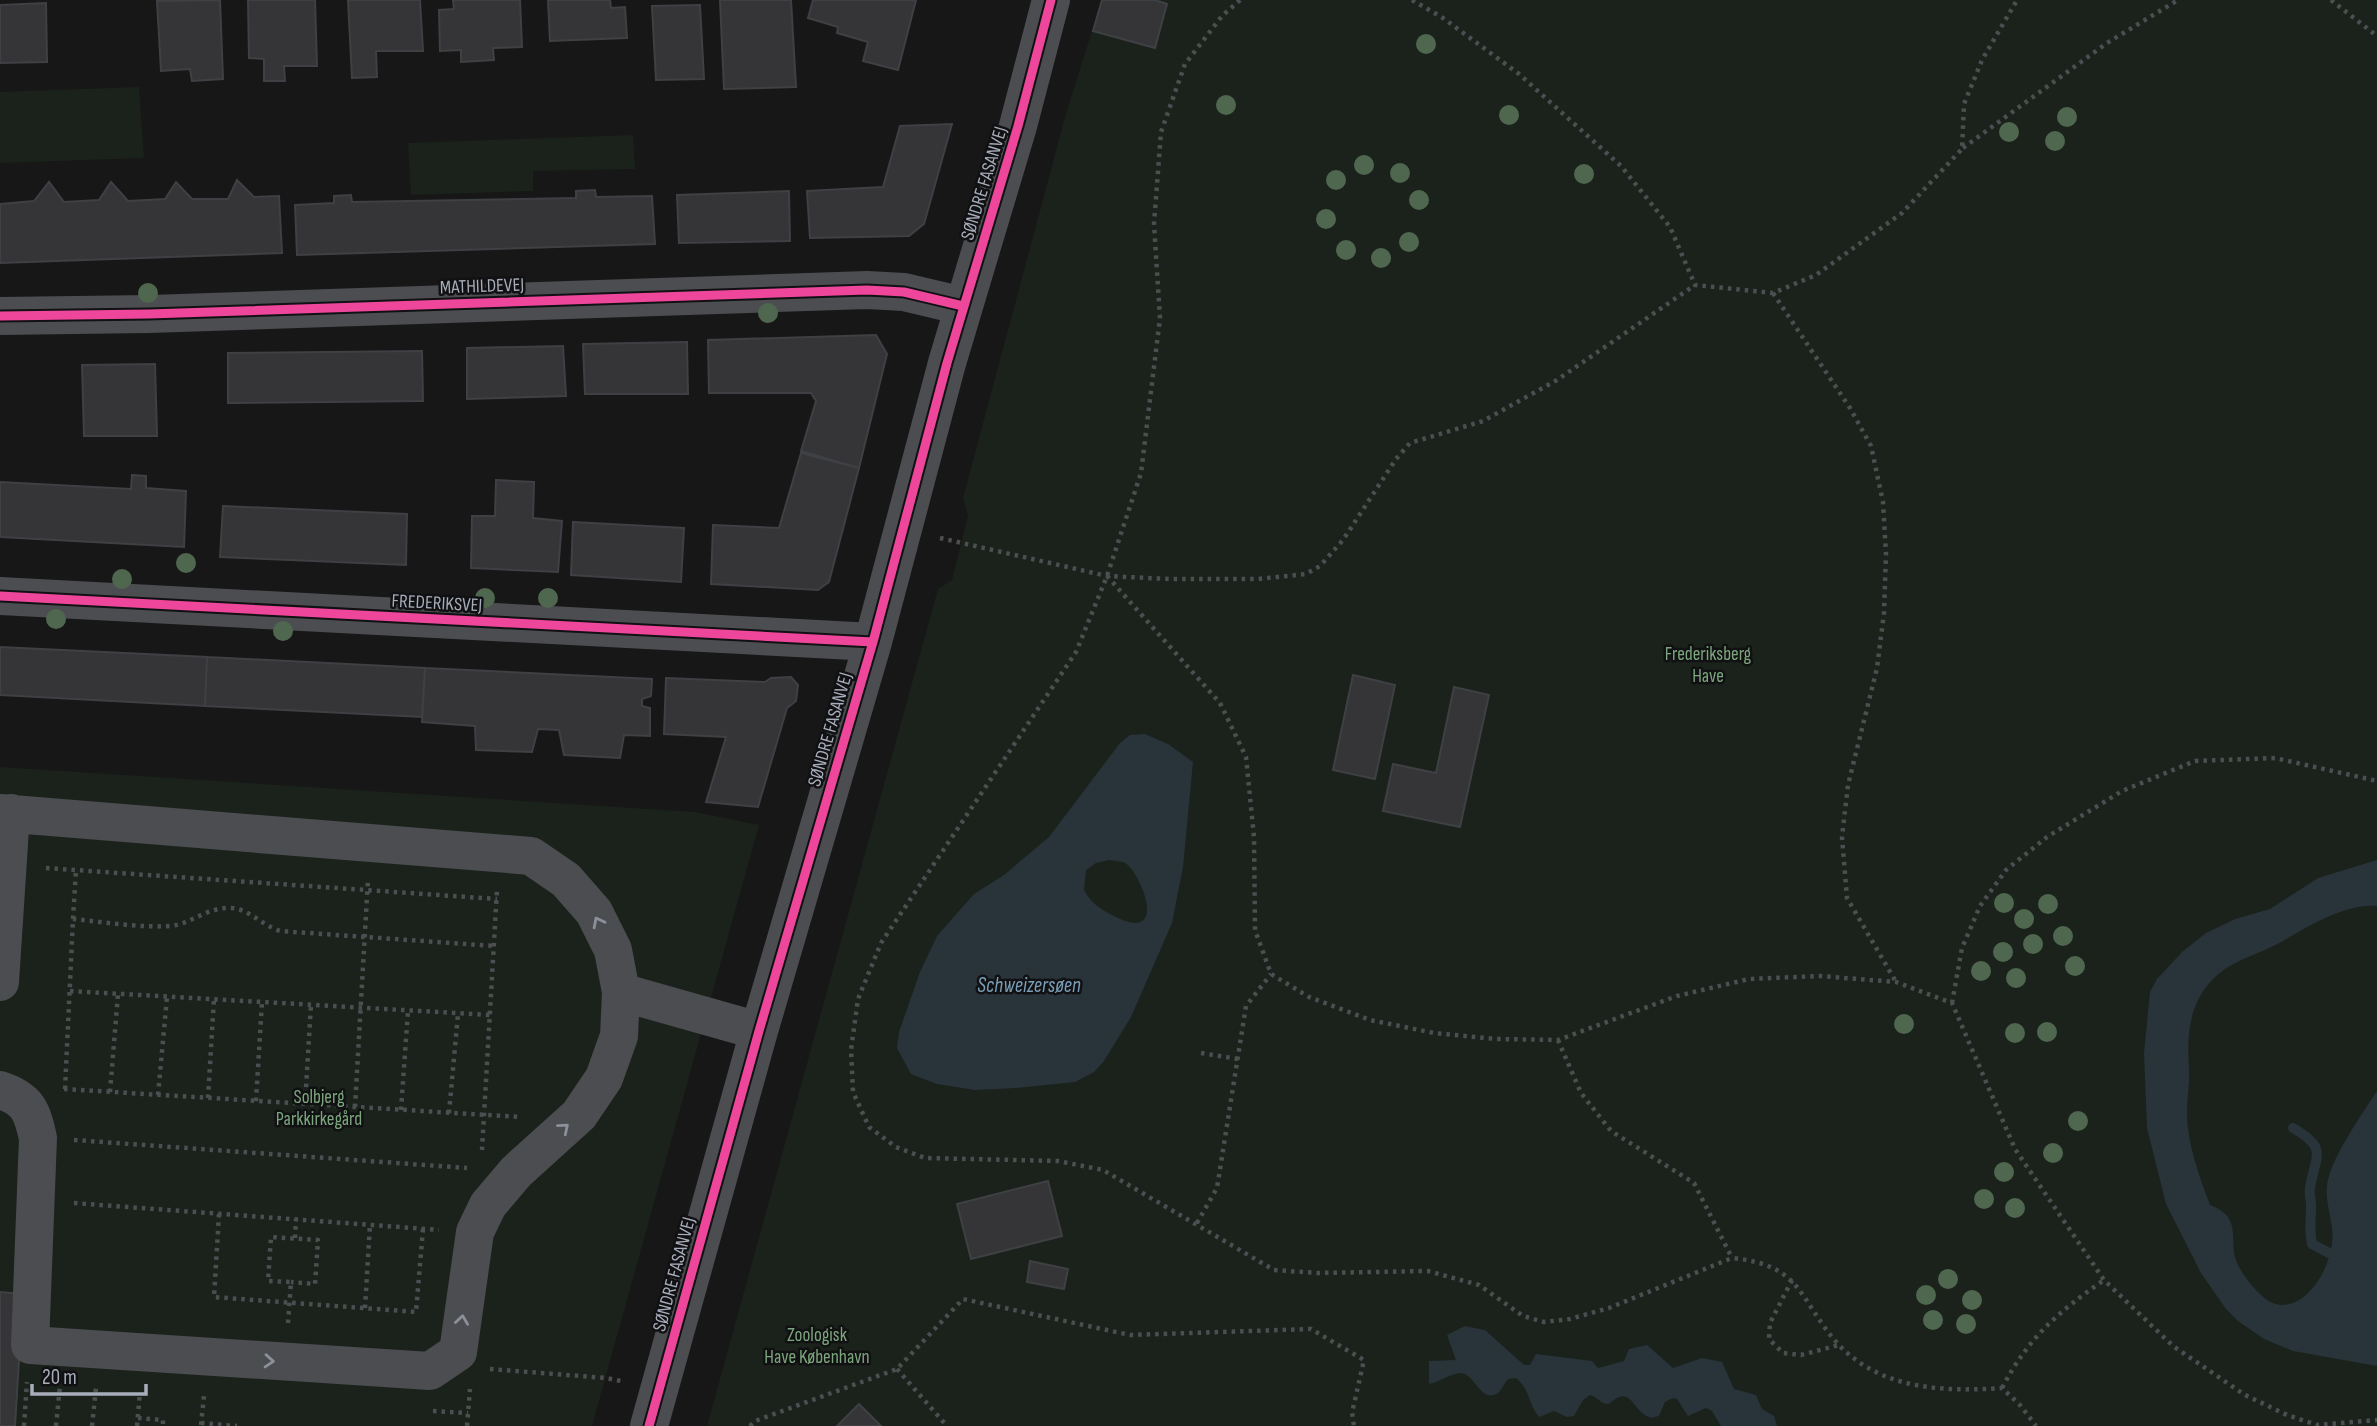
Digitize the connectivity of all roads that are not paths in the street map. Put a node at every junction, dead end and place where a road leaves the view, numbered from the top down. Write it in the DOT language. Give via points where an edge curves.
graph roads {
  1 [pos="1051,0"];
  2 [pos="963,306"];
  3 [pos="0,316"];
  4 [pos="0,596"];
  5 [pos="873,642"];
  6 [pos="5,813"];
  7 [pos="0,982"];
  8 [pos="621,992"];
  9 [pos="759,1031"];
  10 [pos="0,1090"];
  11 [pos="17,1272"];
  12 [pos="649,1426"];
  1 -- 2 [label="street, SØNDRE FASANVEJ"];
  2 -- 3 [label="street, MATHILDEVEJ" via="904,292 867,290"];
  2 -- 5 [label="street, SØNDRE FASANVEJ"];
  4 -- 5 [label="street, FREDERIKSVEJ"];
  5 -- 9 [label="street, SØNDRE FASANVEJ"];
  6 -- 7 [label="street" via="7,866"];
  8 -- 6 [label="street, one-way" via="613,950 594,912 566,880 531,856"];
  8 -- 9 [label="street"];
  11 -- 8 [label="street, one-way" via="30,1345 430,1371 457,1352 475,1232 498,1171 579,1115 604,1078 619,1036"];
  9 -- 12 [label="street, SØNDRE FASANVEJ"];
  10 -- 11 [label="street" via="15,1095 32,1111 38,1138 36,1200"];
}
